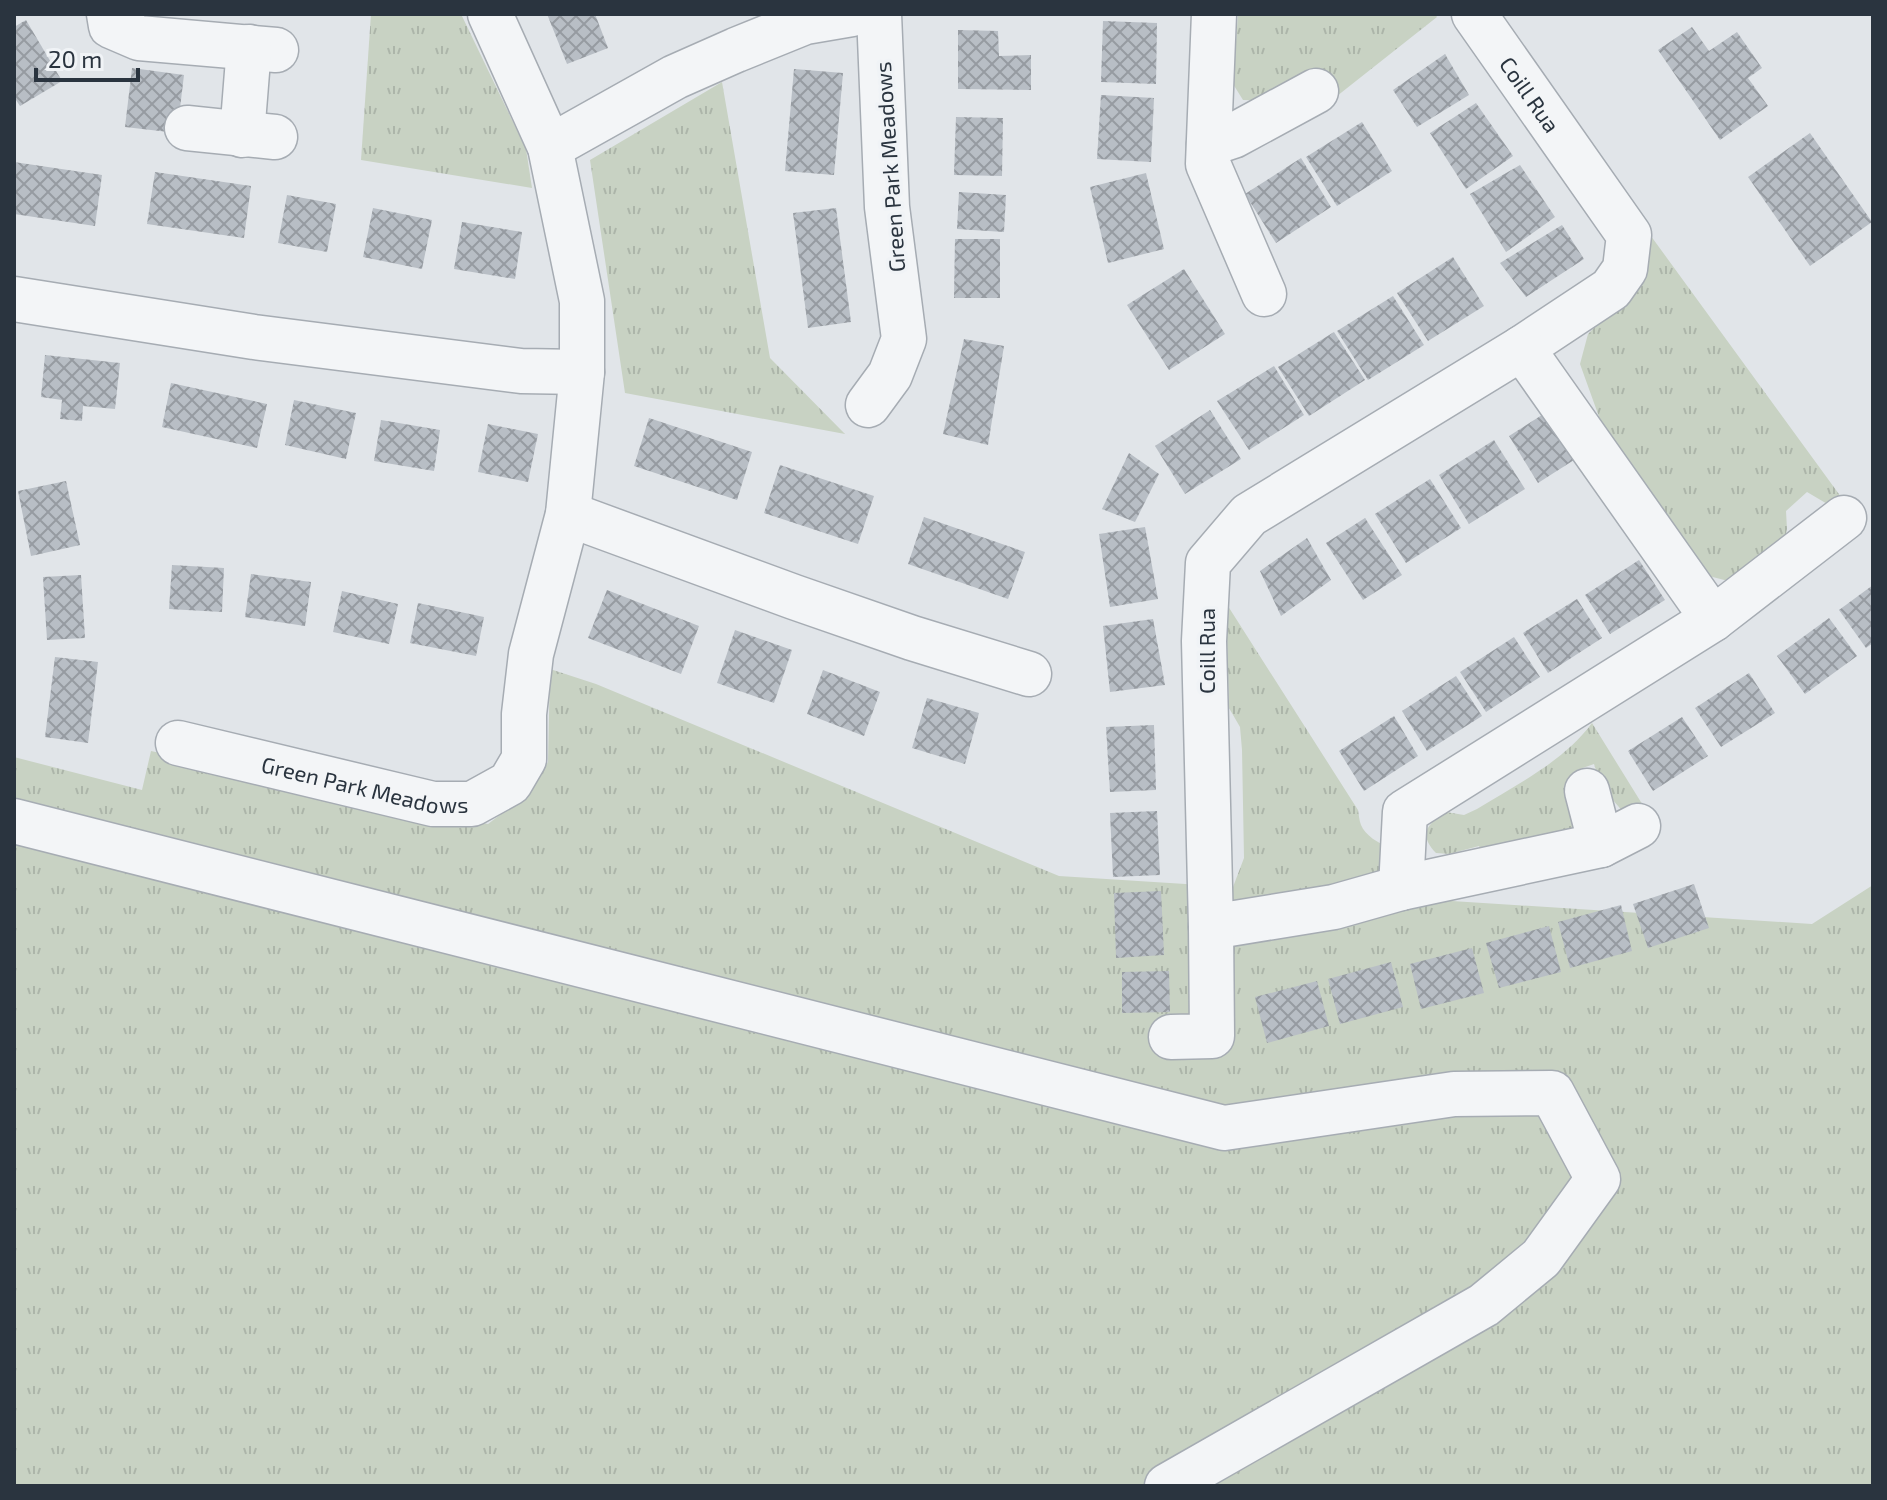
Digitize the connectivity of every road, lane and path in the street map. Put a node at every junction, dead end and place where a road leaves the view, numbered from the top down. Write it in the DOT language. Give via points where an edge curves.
graph roads {
  1 [pos="109,14"];
  2 [pos="490,14"];
  3 [pos="852,14"];
  4 [pos="879,14"];
  5 [pos="1214,14"];
  6 [pos="1474,14"];
  7 [pos="1316,91"];
  8 [pos="187,128"];
  9 [pos="1209,144"];
  10 [pos="550,147"];
  11 [pos="1264,294"];
  12 [pos="14,299"];
  13 [pos="1522,348"];
  14 [pos="582,372"];
  15 [pos="868,405"];
  16 [pos="568,514"];
  17 [pos="1822,522"];
  18 [pos="1713,619"];
  19 [pos="1029,674"];
  20 [pos="178,743"];
  21 [pos="1587,791"];
  22 [pos="14,821"];
  23 [pos="1401,888"];
  24 [pos="1211,927"];
  25 [pos="1171,1037"];
  26 [pos="1167,1486"];
  1 -- 8 [label="street" via="111,26 139,38 262,49 258,136"];
  2 -- 10 [label="street, Green Park Meadows"];
  3 -- 10 [label="street" via="805,22 736,50 675,77"];
  4 -- 15 [label="street, Green Park Meadows" via="887,207 904,339 890,375"];
  5 -- 9 [label="street"];
  6 -- 13 [label="street, Coill Rua" via="1629,235 1625,269 1611,289"];
  7 -- 9 [label="street"];
  9 -- 11 [label="street" via="1208,164"];
  10 -- 14 [label="street, Green Park Meadows" via="582,301"];
  12 -- 14 [label="street" via="254,337 521,371"];
  13 -- 18 [label="street"];
  13 -- 24 [label="street, Coill Rua" via="1249,515 1208,563 1204,641"];
  14 -- 16 [label="street, Green Park Meadows"];
  16 -- 19 [label="street" via="912,638"];
  16 -- 20 [label="street, Green Park Meadows" via="531,654 524,759 510,783 472,804 433,804"];
  17 -- 18 [label="street"];
  18 -- 23 [label="street" via="1405,812"];
  21 -- 23 [label="street" via="1619,835"];
  22 -- 26 [label="street" via="1224,1128 1454,1094 1552,1093 1598,1179 1541,1258 1484,1305"];
  23 -- 24 [label="street" via="1334,907"];
  24 -- 25 [label="street, Coill Rua" via="1212,1036"];
}
